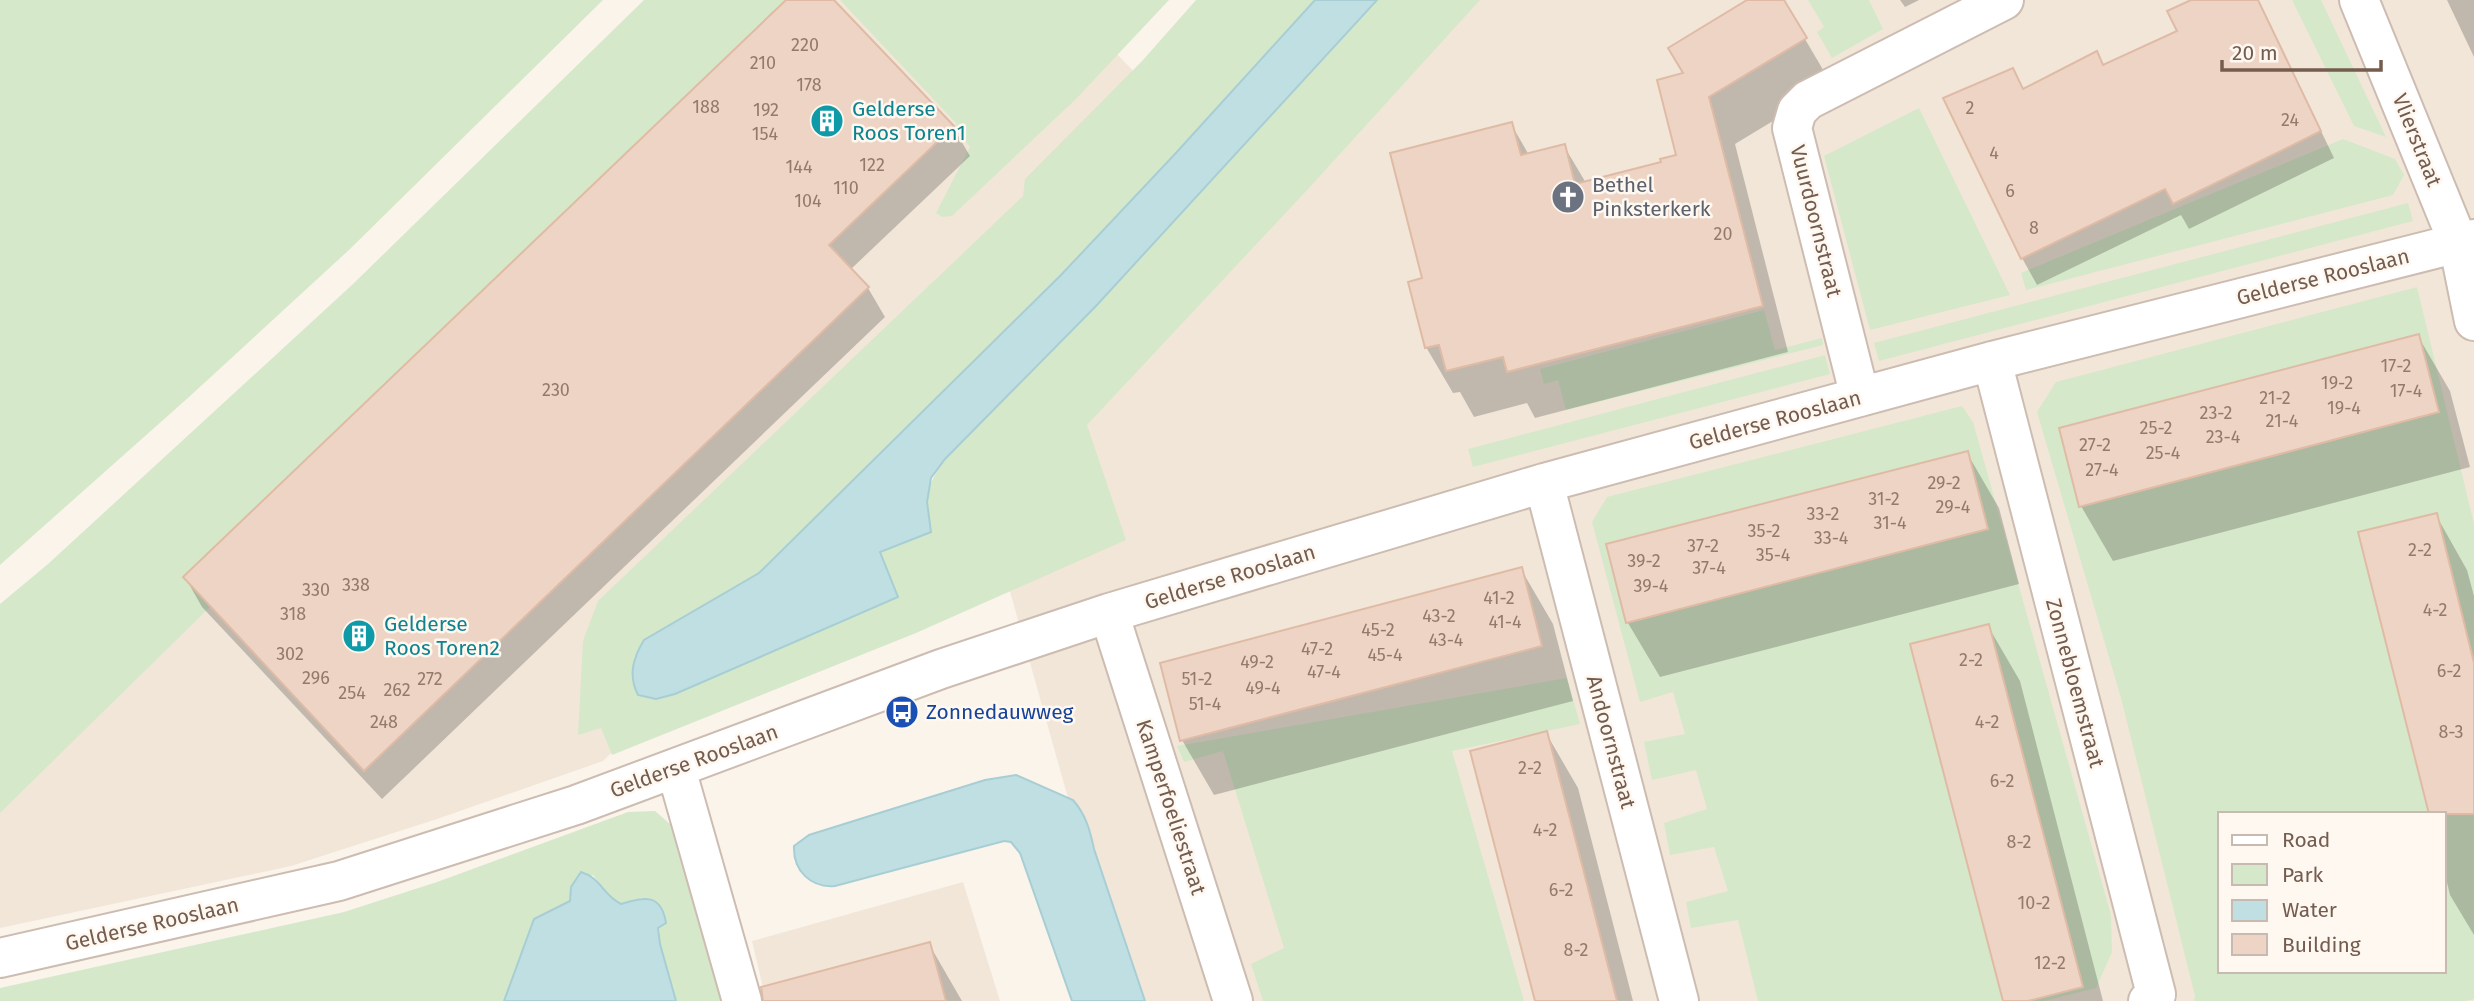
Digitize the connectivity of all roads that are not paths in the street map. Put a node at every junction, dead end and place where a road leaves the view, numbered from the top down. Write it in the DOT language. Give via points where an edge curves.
graph roads {
  1 [pos="2004,0"];
  2 [pos="2359,0"];
  3 [pos="2466,240"];
  4 [pos="2474,321"];
  5 [pos="1992,361"];
  6 [pos="1860,397"];
  7 [pos="1544,483"];
  8 [pos="1109,613"];
  9 [pos="676,769"];
  10 [pos="0,958"];
  11 [pos="741,1001"];
  12 [pos="1233,1001"];
  13 [pos="1679,1001"];
  14 [pos="2148,1001"];
  1 -- 6 [label="street, Vuurdoornstraat" via="1808,100 1797,111 1792,128"];
  2 -- 3 [label="street, Vlierstraat"];
  3 -- 4 [label="street, Vlierstraat"];
  3 -- 5 [label="street, Gelderse Rooslaan"];
  5 -- 6 [label="street, Gelderse Rooslaan"];
  5 -- 14 [label="street, Zonnebloemstraat" via="2157,994"];
  6 -- 7 [label="street, Gelderse Rooslaan"];
  7 -- 8 [label="street, Gelderse Rooslaan"];
  7 -- 13 [label="street, Andoornstraat"];
  8 -- 9 [label="street, Gelderse Rooslaan" via="941,669"];
  8 -- 12 [label="street, Kamperfoeliestraat"];
  9 -- 10 [label="street, Gelderse Rooslaan" via="339,881"];
  9 -- 11 [label="street"];
}
